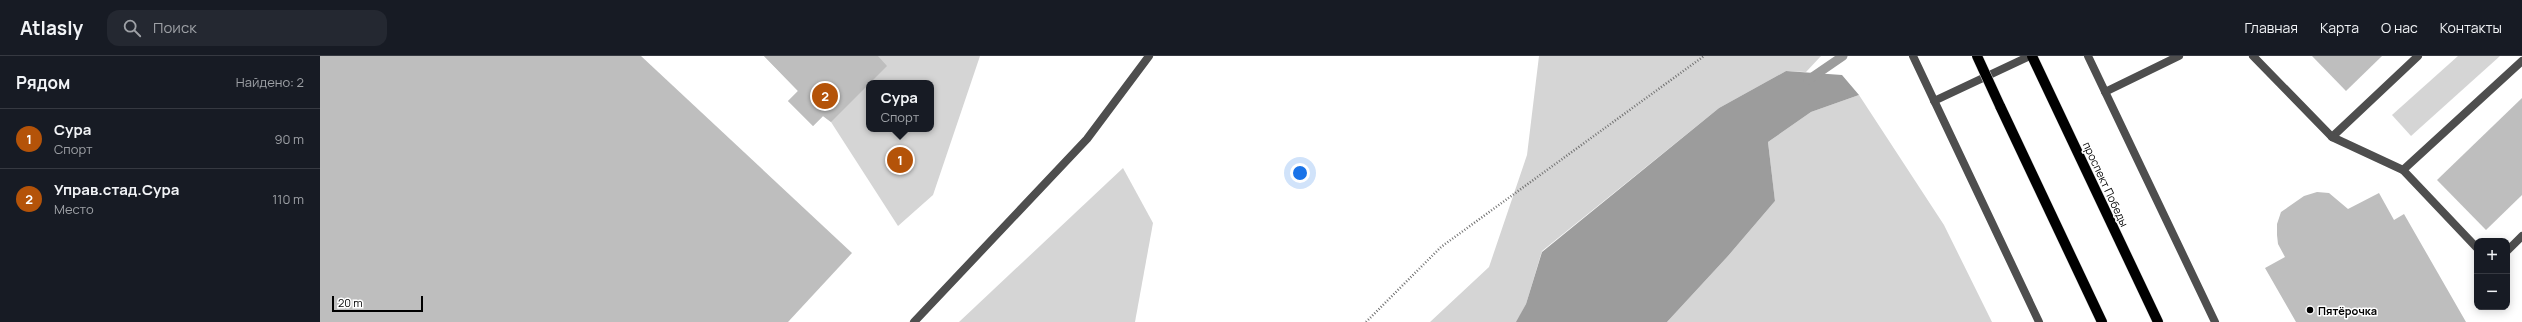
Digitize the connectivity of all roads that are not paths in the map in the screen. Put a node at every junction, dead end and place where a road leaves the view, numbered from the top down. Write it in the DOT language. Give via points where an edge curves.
graph roads {
  1 [pos="1149,56"];
  2 [pos="1913,56"];
  3 [pos="1977,56"];
  4 [pos="2031,56"];
  5 [pos="2088,56"];
  6 [pos="2179,56"];
  7 [pos="2253,56"];
  8 [pos="2418,56"];
  9 [pos="2522,61"];
  10 [pos="2105,92"];
  11 [pos="1934,101"];
  12 [pos="2332,137"];
  13 [pos="2402,170"];
  14 [pos="2522,236"];
  15 [pos="2474,245"];
  16 [pos="2510,248"];
  17 [pos="914,322"];
  18 [pos="2039,322"];
  19 [pos="2102,322"];
  20 [pos="2158,322"];
  21 [pos="2215,322"];
  1 -- 17 [label="street" via="1087,139"];
  2 -- 11 [label="street"];
  3 -- 19 [label="main road, bridge"];
  4 -- 11 [label="street"];
  4 -- 20 [label="main road, проспект Победы"];
  5 -- 10 [label="street"];
  6 -- 10 [label="street"];
  7 -- 12 [label="street"];
  8 -- 12 [label="street"];
  9 -- 13 [label="street"];
  10 -- 21 [label="street"];
  11 -- 18 [label="street"];
  12 -- 13 [label="street"];
  13 -- 15 [label="street"];
  14 -- 16 [label="street"];
}
